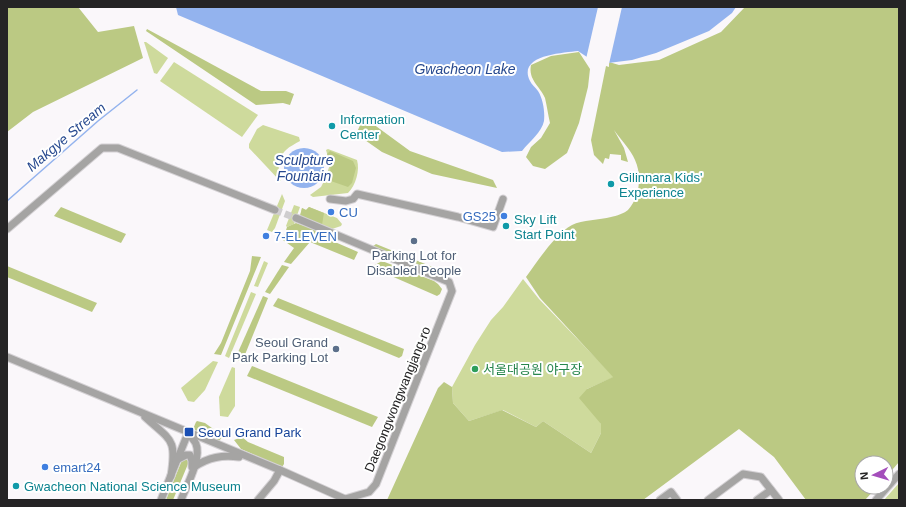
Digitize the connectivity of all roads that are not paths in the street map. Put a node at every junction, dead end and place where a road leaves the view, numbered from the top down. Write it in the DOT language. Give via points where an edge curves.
graph roads {
  1 [pos="330,199"];
  2 [pos="503,199"];
  3 [pos="275,210"];
  4 [pos="296,218"];
  5 [pos="7,229"];
  6 [pos="7,358"];
  7 [pos="142,414"];
  8 [pos="188,433"];
  9 [pos="252,459"];
  10 [pos="176,460"];
  11 [pos="194,466"];
  12 [pos="280,470"];
  13 [pos="899,474"];
  14 [pos="171,476"];
  15 [pos="191,476"];
  16 [pos="771,490"];
  17 [pos="345,499"];
  18 [pos="162,500"];
  19 [pos="181,500"];
  20 [pos="258,500"];
  21 [pos="660,500"];
  22 [pos="677,500"];
  23 [pos="708,500"];
  24 [pos="757,500"];
  25 [pos="779,500"];
  26 [pos="876,500"];
  1 -- 2 [label="street" via="346,201 353,199 357,194 493,227"];
  3 -- 5 [label="street" via="118,148 102,148"];
  4 -- 17 [label="street, Daegongwongwangjang-ro" via="449,282 452,291 376,484 369,492"];
  6 -- 7 [label="street, Daegongwongwangjang-ro"];
  7 -- 8 [label="street, Daegongwongwangjang-ro"];
  7 -- 14 [label="street" via="167,436 173,446"];
  8 -- 9 [label="street, Daegongwongwangjang-ro"];
  8 -- 10 [label="street"];
  8 -- 11 [label="street" via="197,445"];
  9 -- 11 [label="street" via="216,456"];
  9 -- 12 [label="street, Daegongwongwangjang-ro"];
  10 -- 14 [label="street"];
  10 -- 15 [label="street" via="186,454 190,455"];
  11 -- 15 [label="street"];
  12 -- 17 [label="street, Daegongwongwangjang-ro"];
  12 -- 20 [label="street"];
  13 -- 26 [label="street"];
  14 -- 18 [label="street"];
  15 -- 19 [label="street"];
  16 -- 23 [label="street" via="761,477 743,474"];
  16 -- 24 [label="street"];
  16 -- 25 [label="street"];
  21 -- 22 [label="street" via="671,492"];
}
